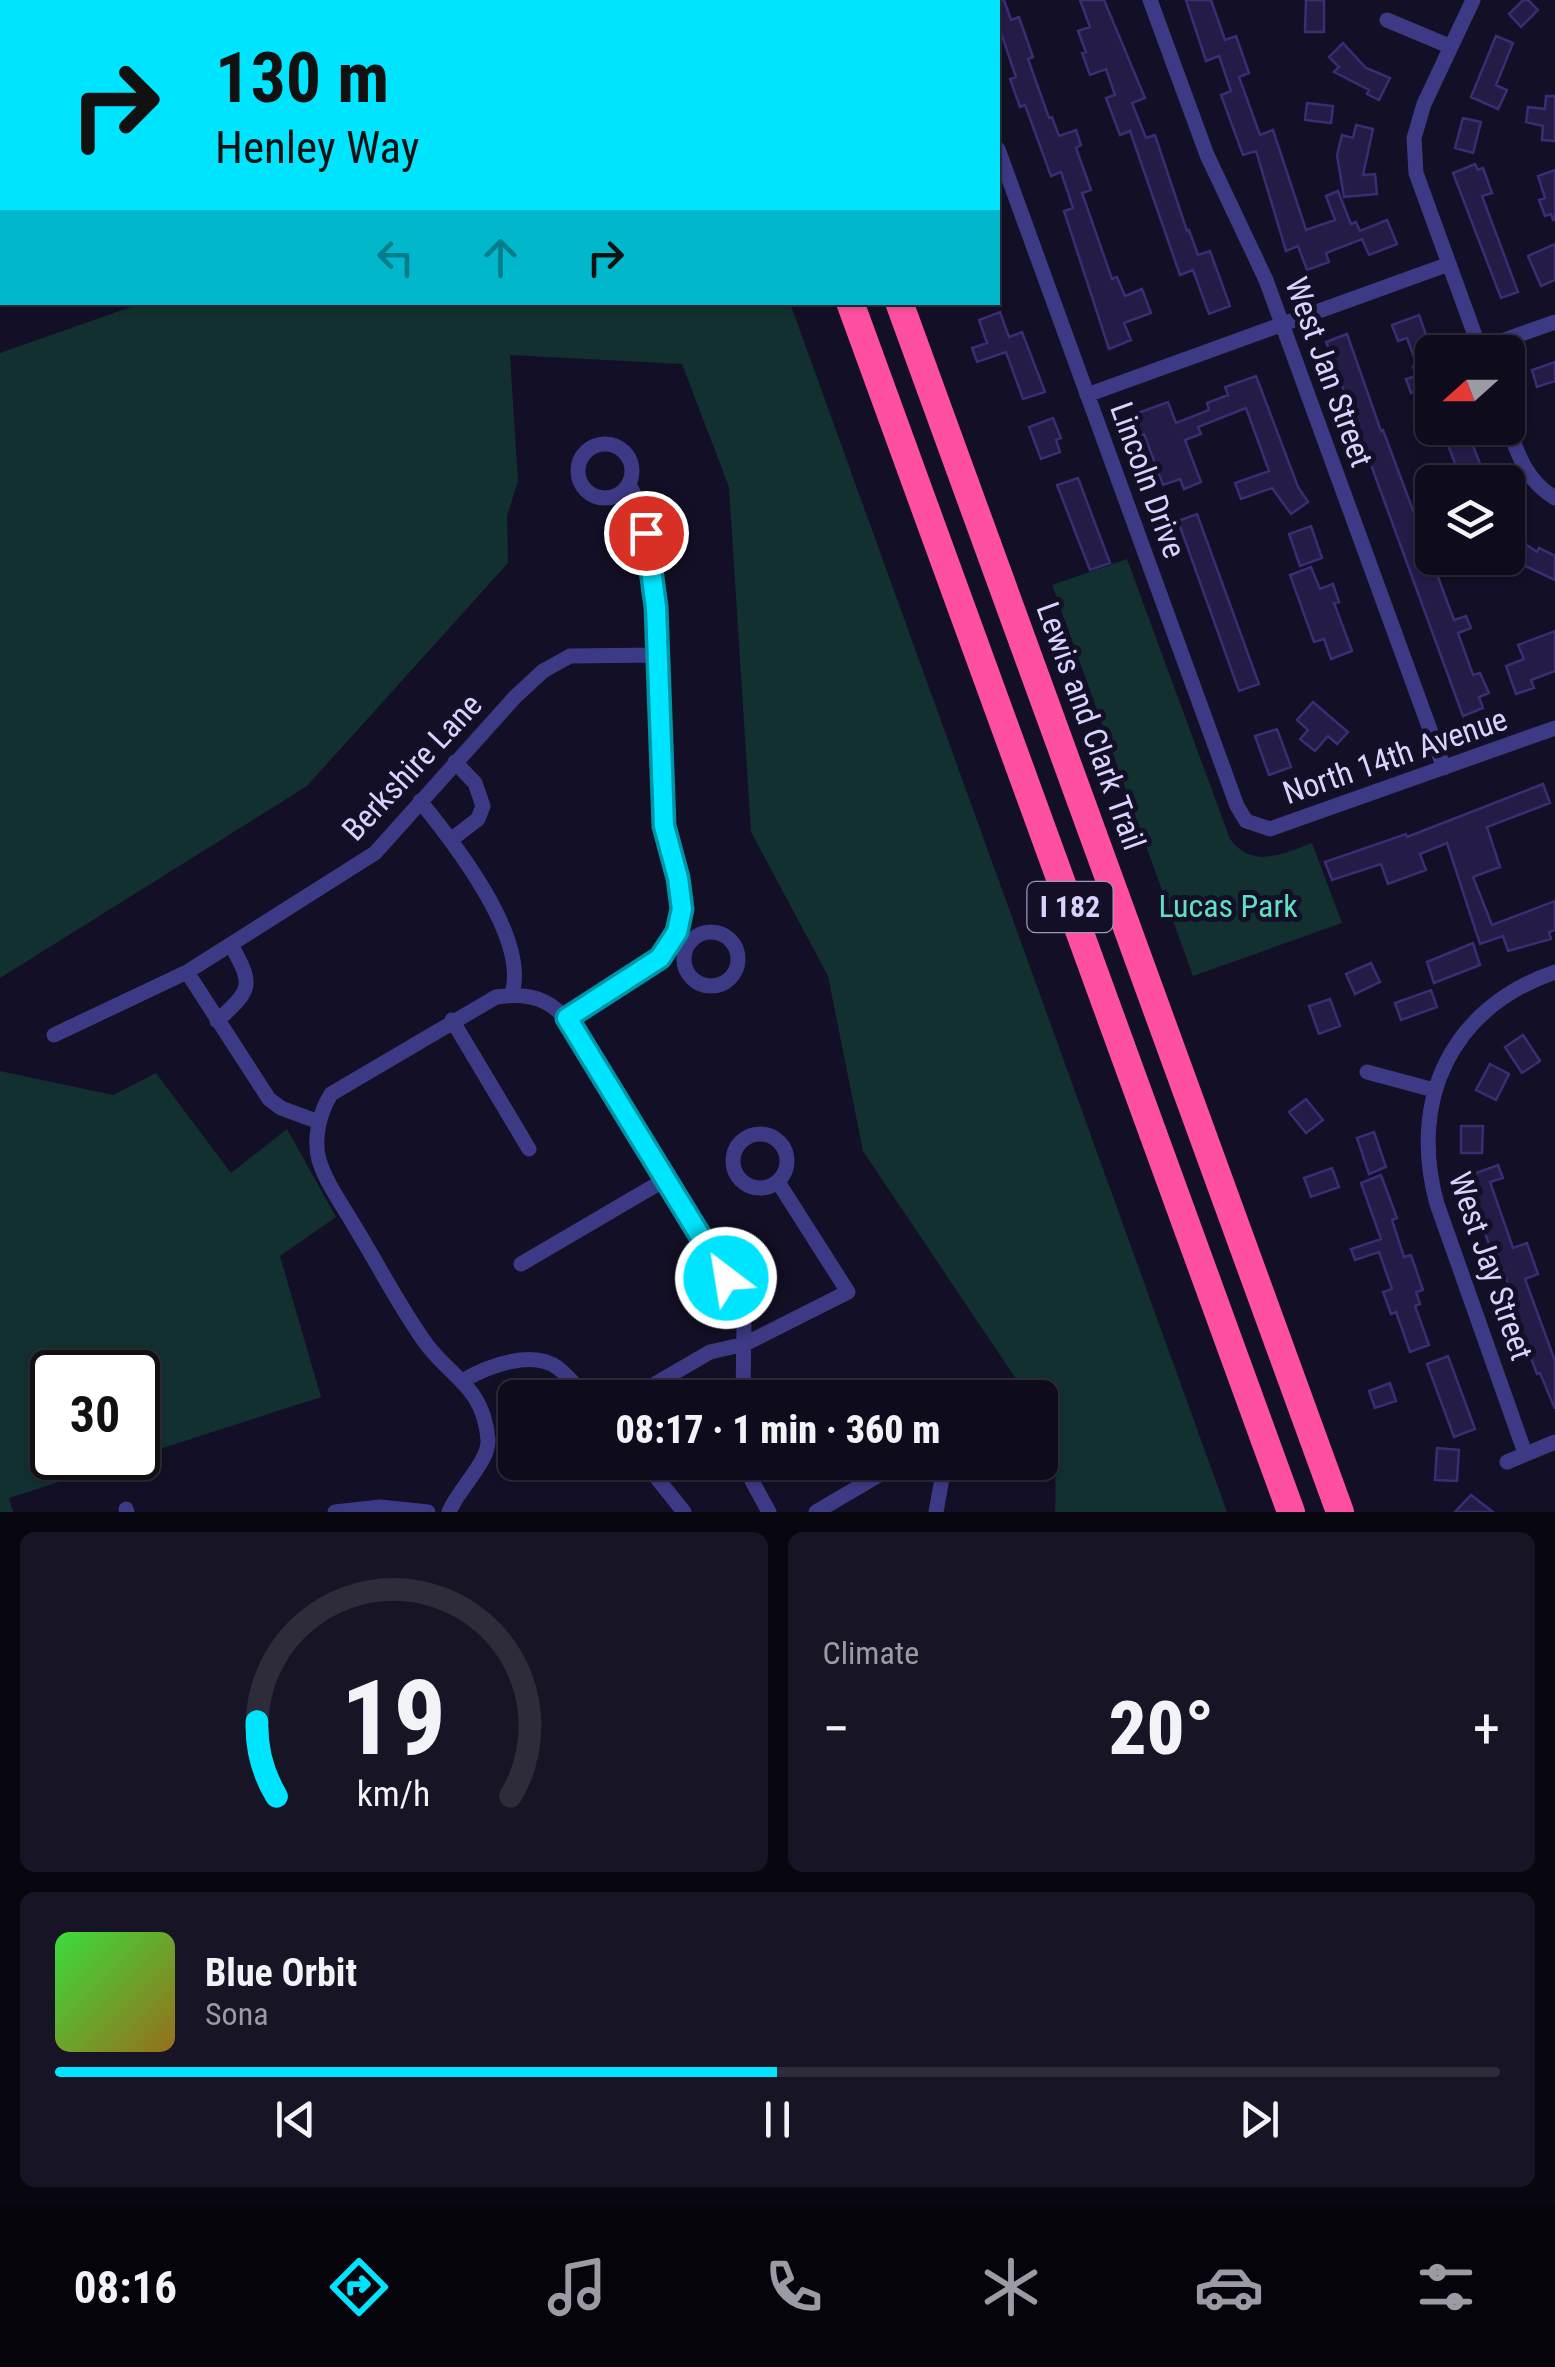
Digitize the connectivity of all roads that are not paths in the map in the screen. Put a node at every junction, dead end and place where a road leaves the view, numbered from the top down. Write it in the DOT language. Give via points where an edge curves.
graph roads {
  1 [pos="1150,0"];
  2 [pos="1472,0"];
  3 [pos="1387,20"];
  4 [pos="1449,46"];
  5 [pos="1000,155"];
  6 [pos="1448,264"];
  7 [pos="851,305"];
  8 [pos="900,305"];
  9 [pos="1555,322"];
  10 [pos="1282,324"];
  11 [pos="1474,335"];
  12 [pos="1521,335"];
  13 [pos="1087,395"];
  14 [pos="1516,445"];
  15 [pos="629,484"];
  16 [pos="1555,498"];
  17 [pos="656,655"];
  18 [pos="1555,728"];
  19 [pos="455,762"];
  20 [pos="1444,768"];
  21 [pos="420,801"];
  22 [pos="1253,825"];
  23 [pos="452,839"];
  24 [pos="231,945"];
  25 [pos="187,972"];
  26 [pos="1555,972"];
  27 [pos="512,994"];
  28 [pos="567,1018"];
  29 [pos="452,1020"];
  30 [pos="218,1021"];
  31 [pos="54,1034"];
  32 [pos="1368,1072"];
  33 [pos="1434,1090"];
  34 [pos="319,1122"];
  35 [pos="529,1149"];
  36 [pos="666,1178"];
  37 [pos="778,1182"];
  38 [pos="521,1264"];
  39 [pos="746,1344"];
  40 [pos="464,1380"];
  41 [pos="570,1380"];
  42 [pos="663,1380"];
  43 [pos="744,1380"];
  44 [pos="1555,1442"];
  45 [pos="1525,1452"];
  46 [pos="1507,1462"];
  47 [pos="658,1480"];
  48 [pos="752,1480"];
  49 [pos="870,1480"];
  50 [pos="942,1480"];
  51 [pos="336,1512"];
  52 [pos="428,1512"];
  53 [pos="450,1512"];
  54 [pos="684,1512"];
  55 [pos="769,1512"];
  56 [pos="816,1512"];
  57 [pos="936,1512"];
  58 [pos="1291,1512"];
  59 [pos="1340,1512"];
  1 -- 10 [label="street, West Jan Street" via="1206,155 1254,249"];
  2 -- 4 [label="street"];
  3 -- 4 [label="street"];
  4 -- 6 [label="street" via="1418,120 1414,155"];
  5 -- 13 [label="street, Lincoln Drive"];
  6 -- 10 [label="street"];
  6 -- 11 [label="street"];
  7 -- 58 [label="highway, I 182"];
  8 -- 59 [label="highway, Lewis and Clark Trail / I 182"];
  9 -- 12 [label="street"];
  10 -- 13 [label="street"];
  10 -- 20 [label="street, West Jan Street"];
  13 -- 22 [label="street, Lincoln Drive" via="1237,806"];
  14 -- 16 [label="street" via="1534,482"];
  15 -- 17 [label="street" via="650,552"];
  17 -- 19 [label="street, Berkshire Lane" via="570,656 557,662"];
  17 -- 28 [label="street" via="664,826 682,909 678,947"];
  18 -- 20 [label="street, North 14th Avenue"];
  19 -- 21 [label="street, Berkshire Lane"];
  19 -- 23 [label="street" via="484,806"];
  20 -- 22 [label="street, North 14th Avenue" via="1270,829"];
  21 -- 23 [label="street"];
  21 -- 24 [label="street, Berkshire Lane" via="374,852"];
  23 -- 27 [label="street" via="512,948"];
  24 -- 25 [label="street, Berkshire Lane"];
  24 -- 30 [label="street" via="248,984"];
  25 -- 30 [label="street"];
  25 -- 31 [label="street, Berkshire Lane"];
  26 -- 33 [label="street, West Jay Street" via="1484,1013 1454,1047"];
  27 -- 28 [label="street" via="549,1002"];
  27 -- 29 [label="street"];
  28 -- 36 [label="street"];
  29 -- 34 [label="street" via="341,1086"];
  29 -- 35 [label="street"];
  30 -- 34 [label="street" via="269,1099"];
  32 -- 33 [label="street"];
  33 -- 45 [label="street, West Jay Street" via="1426,1132 1429,1177"];
  34 -- 40 [label="street" via="319,1159 332,1189 412,1323"];
  36 -- 38 [label="street"];
  36 -- 39 [label="street" via="734,1291"];
  37 -- 39 [label="street" via="848,1292"];
  39 -- 42 [label="street" via="710,1352"];
  39 -- 43 [label="street"];
  40 -- 41 [label="street" via="525,1360 555,1365"];
  40 -- 53 [label="street" via="488,1448"];
  44 -- 45 [label="street"];
  45 -- 46 [label="street"];
  47 -- 54 [label="street"];
  48 -- 55 [label="street"];
  49 -- 56 [label="street"];
  50 -- 57 [label="street"];
  51 -- 52 [label="street"];
}
